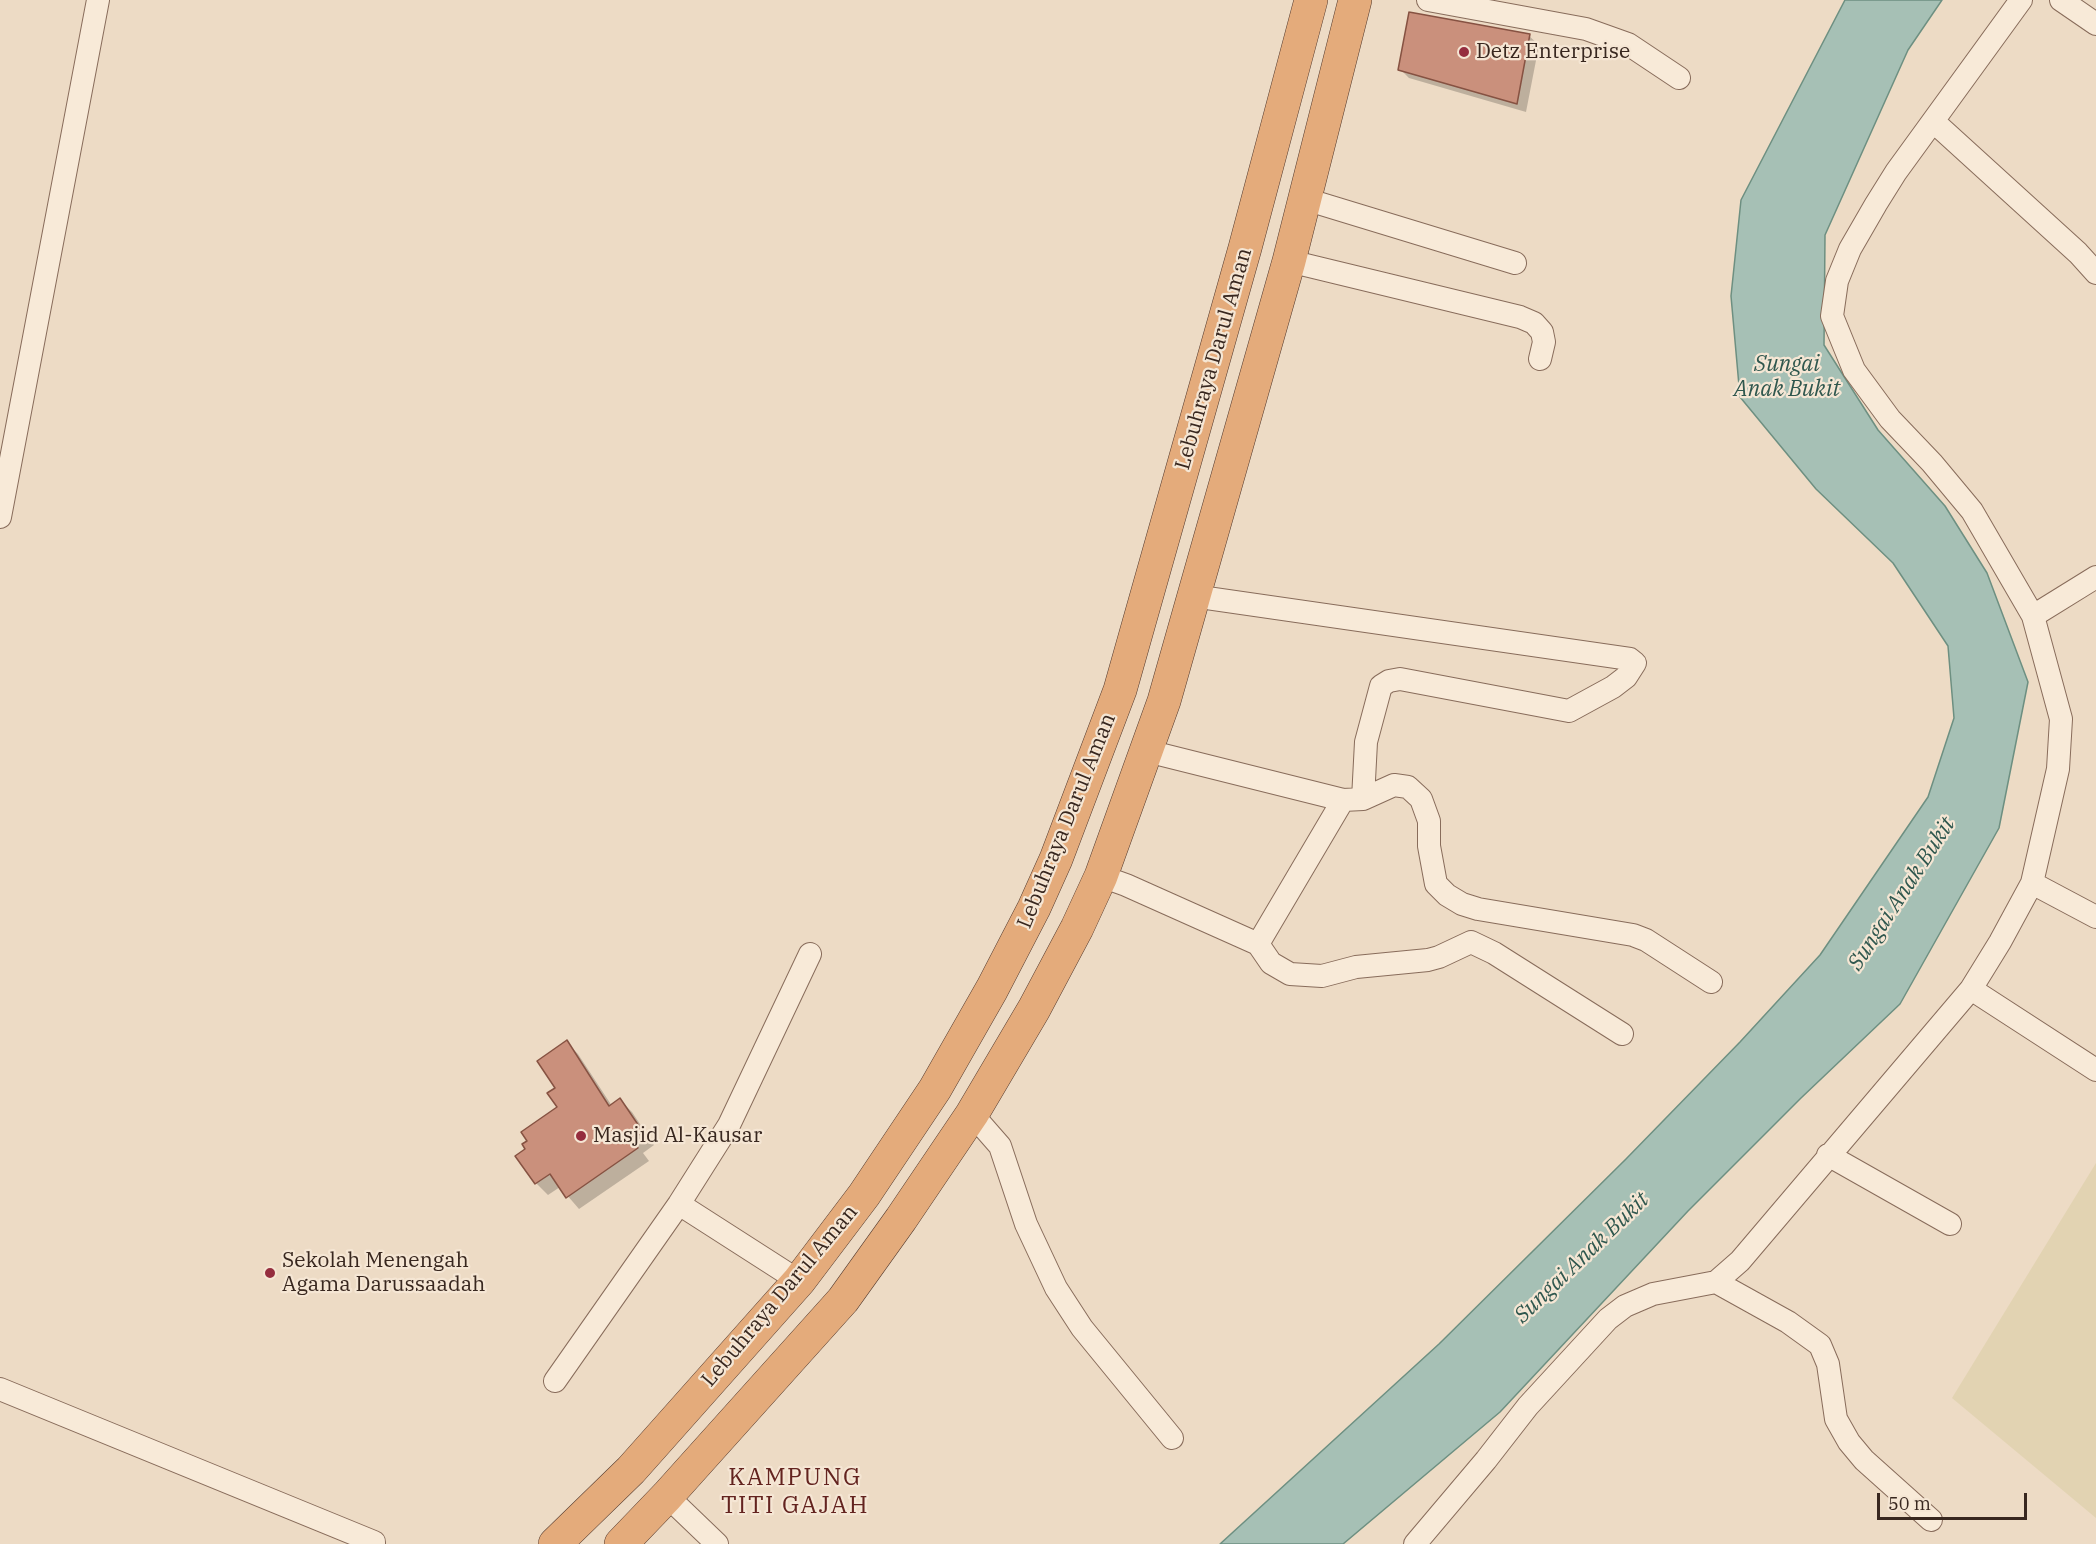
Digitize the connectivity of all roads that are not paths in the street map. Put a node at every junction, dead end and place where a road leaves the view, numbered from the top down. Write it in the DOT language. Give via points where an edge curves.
graph roads {
  1 [pos="98,0"];
  2 [pos="1311,0"];
  3 [pos="1355,0"];
  4 [pos="1428,0"];
  5 [pos="2021,0"];
  6 [pos="2061,0"];
  7 [pos="2096,24"];
  8 [pos="1679,78"];
  9 [pos="1934,122"];
  10 [pos="1305,199"];
  11 [pos="1289,261"];
  12 [pos="1515,263"];
  13 [pos="2096,273"];
  14 [pos="1276,306"];
  15 [pos="1217,349"];
  16 [pos="1540,359"];
  17 [pos="1250,401"];
  18 [pos="1190,441"];
  19 [pos="0,517"];
  20 [pos="2096,577"];
  21 [pos="1193,596"];
  22 [pos="2033,616"];
  23 [pos="1147,751"];
  24 [pos="1353,799"];
  25 [pos="1101,876"];
  26 [pos="2032,883"];
  27 [pos="2096,917"];
  28 [pos="1258,944"];
  29 [pos="810,954"];
  30 [pos="1711,982"];
  31 [pos="1971,989"];
  32 [pos="1622,1034"];
  33 [pos="2096,1070"];
  34 [pos="972,1114"];
  35 [pos="1828,1155"];
  36 [pos="679,1204"];
  37 [pos="1950,1224"];
  38 [pos="799,1281"];
  39 [pos="1716,1282"];
  40 [pos="555,1381"];
  41 [pos="0,1389"];
  42 [pos="1172,1438"];
  43 [pos="667,1496"];
  44 [pos="1931,1520"];
  45 [pos="374,1544"];
  46 [pos="555,1544"];
  47 [pos="621,1544"];
  48 [pos="717,1544"];
  49 [pos="1415,1544"];
  1 -- 19 [label="street"];
  2 -- 15 [label="highway, Lebuhraya Darul Aman"];
  3 -- 10 [label="highway"];
  4 -- 8 [label="street" via="1586,29 1628,44"];
  5 -- 9 [label="street"];
  6 -- 7 [label="street"];
  9 -- 13 [label="street"];
  9 -- 22 [label="street" via="1896,172 1851,249 1837,281 1832,316 1854,370 1890,418 1972,511"];
  10 -- 11 [label="highway"];
  10 -- 12 [label="street"];
  11 -- 14 [label="highway"];
  11 -- 16 [label="street" via="1520,317 1542,332"];
  14 -- 15 [label="highway" via="1273,318 1258,337 1237,348"];
  14 -- 17 [label="highway"];
  15 -- 18 [label="highway, Lebuhraya Darul Aman"];
  17 -- 18 [label="highway" via="1214,414"];
  17 -- 21 [label="highway"];
  18 -- 38 [label="highway, Lebuhraya Darul Aman" via="1120,690 1034,908 935,1089 864,1195"];
  20 -- 22 [label="street"];
  21 -- 23 [label="highway"];
  21 -- 24 [label="street" via="1630,659 1635,663 1613,687 1569,711 1400,679 1389,681 1381,686"];
  22 -- 26 [label="street" via="2061,719 2058,769"];
  23 -- 24 [label="street"];
  23 -- 25 [label="highway"];
  24 -- 28 [label="street"];
  24 -- 30 [label="street" via="1394,785 1408,787 1420,799 1429,821 1436,884 1462,904 1646,939"];
  25 -- 28 [label="street"];
  25 -- 34 [label="highway" via="1034,1009"];
  26 -- 27 [label="street"];
  26 -- 31 [label="street"];
  28 -- 32 [label="street" via="1271,963 1290,974 1322,976 1356,967 1428,960 1471,942"];
  29 -- 36 [label="street" via="729,1125"];
  31 -- 33 [label="street"];
  31 -- 35 [label="street"];
  34 -- 42 [label="street" via="1000,1146 1026,1224 1056,1288 1082,1328"];
  34 -- 43 [label="highway" via="843,1300"];
  35 -- 37 [label="street"];
  35 -- 39 [label="street" via="1740,1261"];
  36 -- 38 [label="street"];
  36 -- 40 [label="street"];
  38 -- 46 [label="highway, Lebuhraya Darul Aman" via="631,1470"];
  39 -- 44 [label="street" via="1788,1322 1820,1345 1828,1364 1836,1419 1849,1442"];
  39 -- 49 [label="street" via="1653,1294 1625,1306 1608,1319 1528,1406"];
  41 -- 45 [label="street"];
  43 -- 47 [label="highway"];
  43 -- 48 [label="street"];
}
